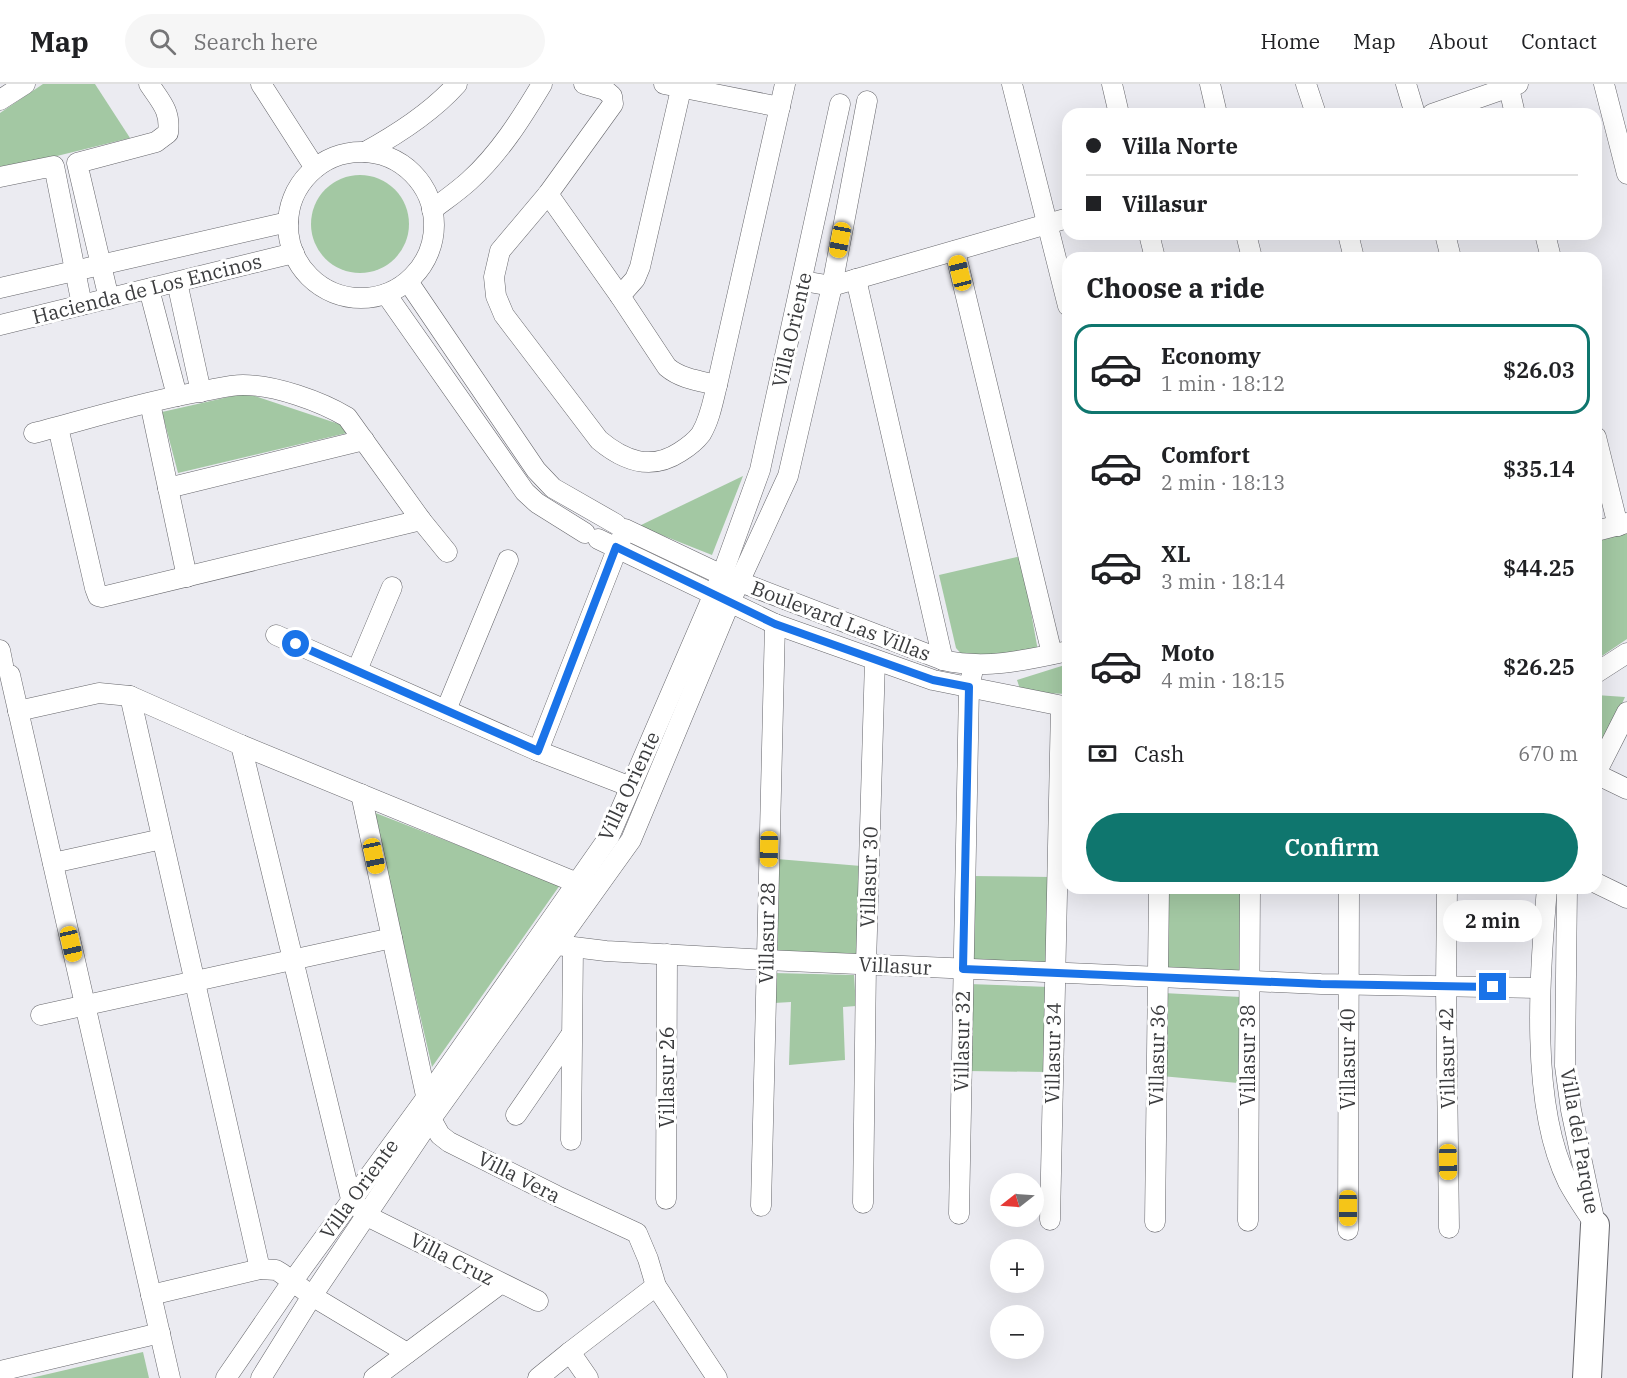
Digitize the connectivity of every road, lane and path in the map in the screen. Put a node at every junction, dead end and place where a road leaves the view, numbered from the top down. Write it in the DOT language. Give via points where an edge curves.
graph roads {
  1 [pos="25,84"];
  2 [pos="149,84"];
  3 [pos="261,84"];
  4 [pos="457,84"];
  5 [pos="542,84"];
  6 [pos="584,84"];
  7 [pos="785,84"];
  8 [pos="1012,84"];
  9 [pos="1112,84"];
  10 [pos="1210,84"];
  11 [pos="1306,84"];
  12 [pos="1406,84"];
  13 [pos="1604,84"];
  14 [pos="1512,85"];
  15 [pos="673,86"];
  16 [pos="0,100"];
  17 [pos="867,101"];
  18 [pos="840,104"];
  19 [pos="780,107"];
  20 [pos="1118,108"];
  21 [pos="1216,108"];
  22 [pos="1314,108"];
  23 [pos="1413,108"];
  24 [pos="1449,108"];
  25 [pos="1514,108"];
  26 [pos="365,152"];
  27 [pos="315,168"];
  28 [pos="1627,174"];
  29 [pos="0,177"];
  30 [pos="548,194"];
  31 [pos="432,210"];
  32 [pos="1062,220"];
  33 [pos="288,222"];
  34 [pos="1047,224"];
  35 [pos="955,251"];
  36 [pos="294,253"];
  37 [pos="101,265"];
  38 [pos="76,271"];
  39 [pos="856,279"];
  40 [pos="803,281"];
  41 [pos="177,282"];
  42 [pos="409,283"];
  43 [pos="1062,283"];
  44 [pos="832,286"];
  45 [pos="0,288"];
  46 [pos="150,289"];
  47 [pos="386,294"];
  48 [pos="620,296"];
  49 [pos="109,298"];
  50 [pos="82,305"];
  51 [pos="0,326"];
  52 [pos="717,385"];
  53 [pos="201,392"];
  54 [pos="177,396"];
  55 [pos="150,403"];
  56 [pos="58,427"];
  57 [pos="34,434"];
  58 [pos="364,440"];
  59 [pos="1602,456"];
  60 [pos="168,488"];
  61 [pos="575,501"];
  62 [pos="557,517"];
  63 [pos="421,520"];
  64 [pos="1623,524"];
  65 [pos="621,526"];
  66 [pos="1602,529"];
  67 [pos="616,547"];
  68 [pos="447,552"];
  69 [pos="508,560"];
  70 [pos="187,577"];
  71 [pos="731,578"];
  72 [pos="392,587"];
  73 [pos="721,598"];
  74 [pos="775,624"];
  75 [pos="276,635"];
  76 [pos="1060,653"];
  77 [pos="1627,654"];
  78 [pos="875,660"];
  79 [pos="943,660"];
  80 [pos="4,664"];
  81 [pos="974,665"];
  82 [pos="1602,669"];
  83 [pos="357,670"];
  84 [pos="969,687"];
  85 [pos="130,696"];
  86 [pos="1062,707"];
  87 [pos="446,710"];
  88 [pos="18,711"];
  89 [pos="1627,712"];
  90 [pos="242,745"];
  91 [pos="538,751"];
  92 [pos="1602,761"];
  93 [pos="1062,766"];
  94 [pos="1602,776"];
  95 [pos="631,787"];
  96 [pos="1627,789"];
  97 [pos="361,794"];
  98 [pos="162,840"];
  99 [pos="53,863"];
  100 [pos="577,883"];
  101 [pos="1602,886"];
  102 [pos="596,891"];
  103 [pos="1159,894"];
  104 [pos="1250,894"];
  105 [pos="1349,894"];
  106 [pos="1447,894"];
  107 [pos="1547,894"];
  108 [pos="1567,894"];
  109 [pos="1627,898"];
  110 [pos="392,938"];
  111 [pos="565,946"];
  112 [pos="668,954"];
  113 [pos="293,960"];
  114 [pos="766,960"];
  115 [pos="866,964"];
  116 [pos="963,969"];
  117 [pos="1055,972"];
  118 [pos="1158,977"];
  119 [pos="195,981"];
  120 [pos="1249,981"];
  121 [pos="1348,985"];
  122 [pos="1446,987"];
  123 [pos="1540,988"];
  124 [pos="85,1005"];
  125 [pos="41,1015"];
  126 [pos="571,1035"];
  127 [pos="1543,1063"];
  128 [pos="1564,1066"];
  129 [pos="427,1097"];
  130 [pos="516,1114"];
  131 [pos="431,1119"];
  132 [pos="572,1140"];
  133 [pos="351,1199"];
  134 [pos="666,1199"];
  135 [pos="863,1203"];
  136 [pos="761,1206"];
  137 [pos="959,1214"];
  138 [pos="367,1216"];
  139 [pos="1050,1220"];
  140 [pos="1248,1221"];
  141 [pos="1155,1222"];
  142 [pos="1595,1225"];
  143 [pos="1449,1228"];
  144 [pos="1348,1230"];
  145 [pos="260,1269"];
  146 [pos="292,1282"];
  147 [pos="500,1284"];
  148 [pos="656,1286"];
  149 [pos="151,1295"];
  150 [pos="312,1296"];
  151 [pos="538,1302"];
  152 [pos="160,1333"];
  153 [pos="570,1352"];
  154 [pos="407,1353"];
  155 [pos="0,1371"];
  156 [pos="170,1378"];
  157 [pos="226,1378"];
  158 [pos="261,1378"];
  159 [pos="374,1378"];
  160 [pos="538,1378"];
  161 [pos="588,1378"];
  162 [pos="717,1378"];
  163 [pos="1587,1378"];
  1 -- 16 [label="street"];
  2 -- 37 [label="street" via="168,111 168,133 156,142 77,163"];
  3 -- 27 [label="street"];
  4 -- 26 [label="street" via="427,112"];
  5 -- 31 [label="street" via="499,149 470,181"];
  6 -- 30 [label="street" via="604,90 612,96 613,104"];
  7 -- 19 [label="street"];
  8 -- 34 [label="street"];
  9 -- 20 [label="street"];
  10 -- 21 [label="street"];
  11 -- 22 [label="street"];
  12 -- 23 [label="street"];
  13 -- 28 [label="street"];
  14 -- 24 [label="street"];
  14 -- 25 [label="street"];
  15 -- 19 [label="street"];
  15 -- 48 [label="street" via="640,267"];
  17 -- 44 [label="street, Villa Oriente"];
  18 -- 40 [label="street, Villa Oriente"];
  19 -- 52 [label="street"];
  26 -- 27 [label="street" via="339,155"];
  26 -- 31 [label="street" via="392,159 413,174"];
  27 -- 33 [label="street" via="293,198"];
  29 -- 38 [label="street" via="54,166"];
  30 -- 48 [label="street"];
  30 -- 52 [label="street" via="500,251 494,277 496,296 504,315 599,440 629,460 648,464 676,454 694,443 701,433"];
  31 -- 42 [label="street" via="430,249"];
  32 -- 34 [label="street"];
  33 -- 36 [label="street"];
  33 -- 37 [label="street, Hacienda de Los Encinos"];
  34 -- 35 [label="street"];
  34 -- 43 [label="street"];
  35 -- 39 [label="street"];
  35 -- 76 [label="street"];
  36 -- 41 [label="street, Hacienda de Los Encinos"];
  36 -- 47 [label="street" via="307,274 326,289 350,297"];
  37 -- 38 [label="street, Hacienda de Los Encinos"];
  37 -- 49 [label="street"];
  38 -- 45 [label="street, Hacienda de Los Encinos"];
  38 -- 50 [label="street"];
  39 -- 44 [label="street"];
  39 -- 79 [label="street"];
  40 -- 44 [label="street"];
  40 -- 71 [label="street, Villa Oriente"];
  41 -- 46 [label="street, Hacienda de Los Encinos"];
  41 -- 53 [label="street"];
  42 -- 47 [label="street"];
  42 -- 61 [label="street, Boulevard Las Villas" via="536,470 553,488"];
  44 -- 71 [label="street, Villa Oriente" via="788,476"];
  46 -- 49 [label="street, Hacienda de Los Encinos"];
  46 -- 54 [label="street"];
  47 -- 62 [label="street, Boulevard Las Villas" via="530,499"];
  48 -- 52 [label="street" via="667,367"];
  49 -- 50 [label="street, Hacienda de Los Encinos"];
  50 -- 51 [label="street, Hacienda de Los Encinos"];
  53 -- 54 [label="street"];
  53 -- 58 [label="street" via="242,385 270,388 332,408 347,417"];
  54 -- 55 [label="street"];
  55 -- 56 [label="street"];
  55 -- 60 [label="street"];
  56 -- 57 [label="street"];
  56 -- 70 [label="street" via="98,596"];
  58 -- 60 [label="street"];
  58 -- 63 [label="street"];
  59 -- 64 [label="street"];
  60 -- 70 [label="street"];
  61 -- 62 [label="street"];
  61 -- 65 [label="street, Boulevard Las Villas"];
  62 -- 67 [label="street, Boulevard Las Villas"];
  63 -- 68 [label="street"];
  63 -- 70 [label="street"];
  64 -- 66 [label="street"];
  65 -- 67 [label="street"];
  65 -- 71 [label="street, Boulevard Las Villas"];
  67 -- 73 [label="street, Boulevard Las Villas"];
  67 -- 91 [label="street"];
  69 -- 87 [label="street"];
  71 -- 73 [label="street, Villa Oriente"];
  71 -- 79 [label="street, Boulevard Las Villas"];
  72 -- 83 [label="street"];
  73 -- 74 [label="street, Boulevard Las Villas"];
  73 -- 95 [label="street, Villa Oriente"];
  73 -- 102 [label="street, Villa Oriente" via="632,840"];
  74 -- 78 [label="street, Boulevard Las Villas"];
  74 -- 114 [label="street, Villasur 28"];
  75 -- 83 [label="street"];
  76 -- 81 [label="street, Boulevard Las Villas"];
  77 -- 82 [label="street"];
  78 -- 84 [label="street, Boulevard Las Villas" via="933,680"];
  78 -- 115 [label="street, Villasur 30"];
  79 -- 81 [label="street, Boulevard Las Villas"];
  80 -- 88 [label="street"];
  81 -- 84 [label="street, Villasur 32"];
  83 -- 87 [label="street"];
  84 -- 86 [label="street, Boulevard Las Villas"];
  84 -- 116 [label="street, Villasur 32"];
  85 -- 88 [label="street" via="99,693"];
  85 -- 90 [label="street"];
  85 -- 98 [label="street"];
  87 -- 91 [label="street"];
  88 -- 99 [label="street"];
  89 -- 92 [label="street"];
  90 -- 97 [label="street"];
  90 -- 113 [label="street"];
  91 -- 95 [label="street"];
  93 -- 117 [label="street, Villasur 34"];
  94 -- 96 [label="street"];
  95 -- 100 [label="street, Villa Oriente" via="609,837"];
  97 -- 100 [label="street"];
  97 -- 110 [label="street, Villa Vera"];
  98 -- 99 [label="street"];
  98 -- 119 [label="street"];
  99 -- 124 [label="street"];
  100 -- 102 [label="street"];
  100 -- 129 [label="street, Villa Oriente"];
  101 -- 109 [label="street"];
  102 -- 111 [label="street, Villa Oriente"];
  103 -- 118 [label="street, Villasur 36"];
  104 -- 120 [label="street, Villasur 38"];
  105 -- 121 [label="street, Villasur 40"];
  106 -- 122 [label="street, Villasur 42"];
  107 -- 123 [label="street, Villa del Parque"];
  108 -- 128 [label="street, Villa del Parque"];
  110 -- 113 [label="street"];
  110 -- 129 [label="street, Villa Vera"];
  111 -- 112 [label="street, Villasur"];
  111 -- 126 [label="street"];
  111 -- 131 [label="street, Villa Oriente"];
  112 -- 114 [label="street, Villasur"];
  112 -- 134 [label="street, Villasur 26"];
  113 -- 119 [label="street"];
  113 -- 133 [label="street"];
  114 -- 115 [label="street, Villasur"];
  114 -- 136 [label="street, Villasur 28"];
  115 -- 116 [label="street, Villasur"];
  115 -- 135 [label="street, Villasur 30"];
  116 -- 117 [label="street, Villasur"];
  116 -- 137 [label="street, Villasur 32"];
  117 -- 118 [label="street, Villasur"];
  117 -- 139 [label="street, Villasur 34"];
  118 -- 120 [label="street, Villasur"];
  118 -- 141 [label="street, Villasur 36"];
  119 -- 124 [label="street"];
  119 -- 145 [label="street"];
  120 -- 121 [label="street, Villasur"];
  120 -- 140 [label="street, Villasur 38"];
  121 -- 122 [label="street, Villasur"];
  121 -- 144 [label="street, Villasur 40"];
  122 -- 123 [label="street, Villasur"];
  122 -- 143 [label="street, Villasur 42"];
  123 -- 127 [label="street, Villa del Parque"];
  124 -- 125 [label="street"];
  124 -- 149 [label="street"];
  126 -- 130 [label="street"];
  126 -- 132 [label="street"];
  127 -- 128 [label="street"];
  127 -- 142 [label="street, Villa del Parque" via="1552,1139 1568,1183"];
  128 -- 142 [label="street, Villa del Parque"];
  129 -- 131 [label="street, Villa Vera"];
  129 -- 133 [label="street, Villa Oriente"];
  131 -- 138 [label="street, Villa Oriente"];
  131 -- 148 [label="street, Villa Vera" via="449,1142 637,1233"];
  133 -- 138 [label="street, Villa Cruz"];
  133 -- 146 [label="street, Villa Oriente"];
  138 -- 147 [label="street, Villa Cruz"];
  138 -- 150 [label="street, Villa Oriente"];
  142 -- 163 [label="street"];
  145 -- 146 [label="street" via="276,1270"];
  145 -- 149 [label="street"];
  146 -- 150 [label="street"];
  146 -- 157 [label="street, Villa Oriente"];
  147 -- 151 [label="street, Villa Cruz"];
  147 -- 154 [label="street"];
  148 -- 153 [label="street"];
  148 -- 162 [label="street"];
  149 -- 152 [label="street"];
  150 -- 154 [label="street"];
  150 -- 158 [label="street, Villa Oriente"];
  152 -- 155 [label="street"];
  152 -- 156 [label="street"];
  153 -- 160 [label="street"];
  153 -- 161 [label="street"];
  154 -- 159 [label="street"];
}
